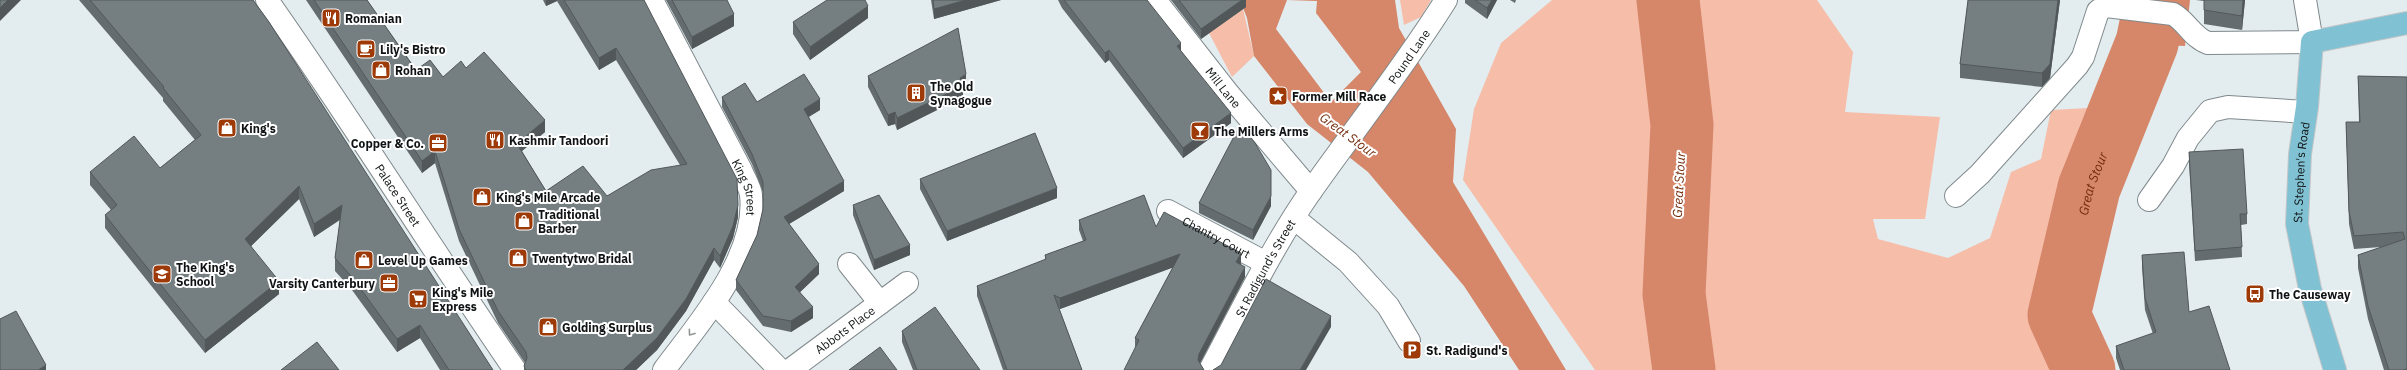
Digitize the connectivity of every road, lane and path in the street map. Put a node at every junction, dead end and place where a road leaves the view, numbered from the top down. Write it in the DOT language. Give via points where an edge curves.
graph roads {
  1 [pos="267,0"];
  2 [pos="652,0"];
  3 [pos="1155,0"];
  4 [pos="1446,0"];
  5 [pos="2305,0"];
  6 [pos="2407,23"];
  7 [pos="2312,42"];
  8 [pos="2306,112"];
  9 [pos="1327,170"];
  10 [pos="1311,191"];
  11 [pos="1956,196"];
  12 [pos="2149,200"];
  13 [pos="1168,211"];
  14 [pos="1294,218"];
  15 [pos="1266,263"];
  16 [pos="849,264"];
  17 [pos="907,283"];
  18 [pos="714,302"];
  19 [pos="880,303"];
  20 [pos="1409,341"];
  21 [pos="515,370"];
  22 [pos="664,370"];
  23 [pos="780,370"];
  24 [pos="790,370"];
  25 [pos="1210,370"];
  26 [pos="2334,370"];
  1 -- 21 [label="street, Palace Street" via="328,86"];
  2 -- 18 [label="street, King Street" via="751,193 752,209 748,232 739,257"];
  3 -- 10 [label="street, Mill Lane" via="1227,92"];
  4 -- 9 [label="street, Pound Lane"];
  5 -- 7 [label="street"];
  6 -- 7 [label="main road"];
  7 -- 8 [label="main road, St. Stephen's Road"];
  7 -- 11 [label="street" via="2208,43 2200,40 2173,14 2106,6 2098,11 2083,57 2077,66 1980,174"];
  8 -- 12 [label="street" via="2228,107 2210,111 2188,138"];
  8 -- 26 [label="main road, St. Stephen's Road" via="2300,154 2297,224 2310,290"];
  9 -- 10 [label="street, St Radigund's Street"];
  10 -- 14 [label="street, St Radigund's Street"];
  13 -- 15 [label="street, Chantry Court"];
  14 -- 15 [label="street, St Radigund's Street"];
  14 -- 20 [label="street" via="1348,262 1388,306"];
  15 -- 25 [label="street, St Radigund's Street"];
  16 -- 19 [label="street, Abbots Place"];
  17 -- 19 [label="street, Abbots Place"];
  18 -- 22 [label="street, King Street, one-way"];
  18 -- 23 [label="street"];
  19 -- 24 [label="street, Abbots Place"];
}
